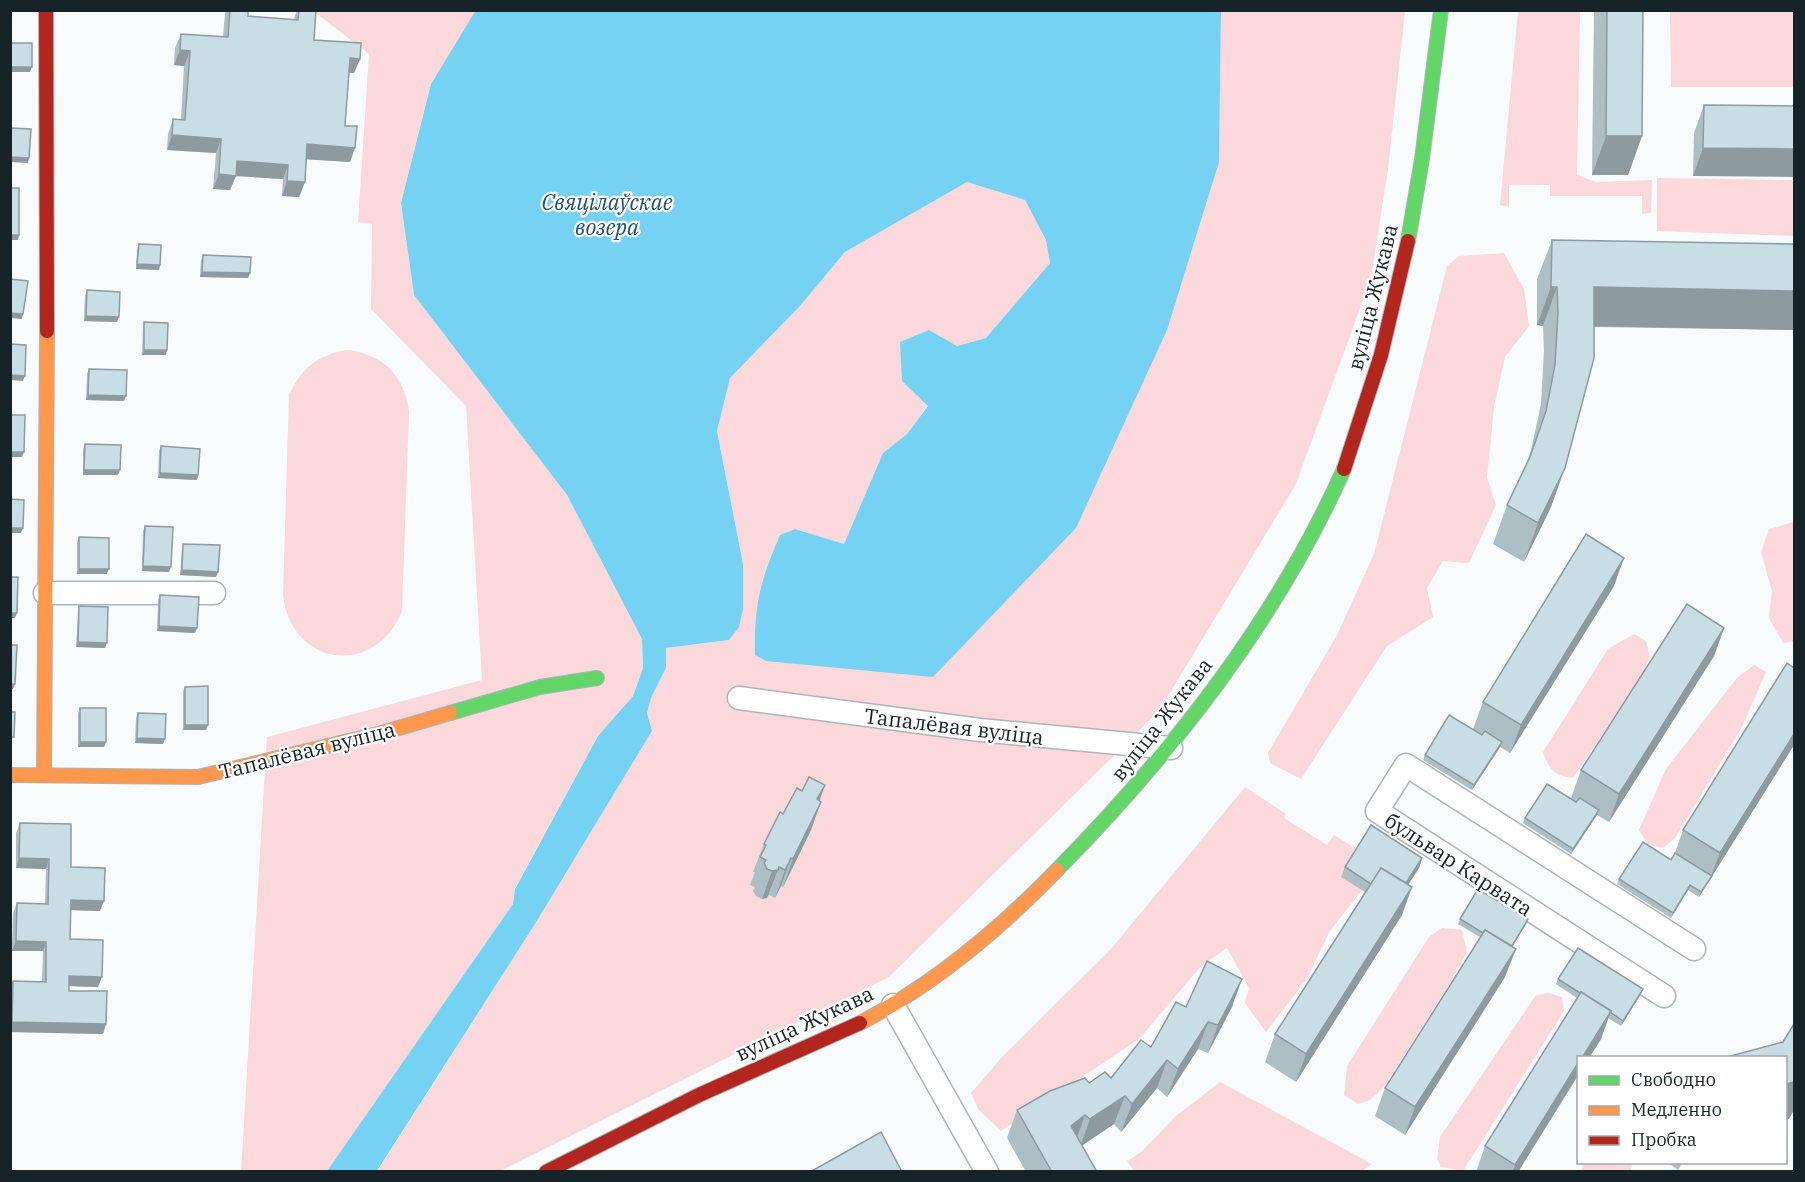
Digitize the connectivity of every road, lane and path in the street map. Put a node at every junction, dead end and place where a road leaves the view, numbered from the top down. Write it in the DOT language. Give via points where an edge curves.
graph roads {
  1 [pos="46,10"];
  2 [pos="1441,10"];
  3 [pos="45,593"];
  4 [pos="214,593"];
  5 [pos="597,678"];
  6 [pos="739,698"];
  7 [pos="1171,748"];
  8 [pos="10,775"];
  9 [pos="44,775"];
  10 [pos="1694,949"];
  11 [pos="1664,996"];
  12 [pos="893,1005"];
  13 [pos="546,1172"];
  14 [pos="987,1172"];
  1 -- 3 [label="street"];
  2 -- 7 [label="street, вуліца Жукава" via="1431,108 1408,243 1383,349 1344,468 1305,548 1263,619"];
  3 -- 4 [label="street"];
  3 -- 9 [label="street"];
  5 -- 9 [label="street, Тапалёвая вуліца" via="540,687 382,733 198,777"];
  6 -- 7 [label="street, Тапалёвая вуліца" via="980,730"];
  7 -- 12 [label="street, вуліца Жукава" via="1033,896 967,953"];
  8 -- 9 [label="street, Тапалёвая вуліца"];
  10 -- 11 [label="street, бульвар Карвата" via="1406,765 1377,811"];
  12 -- 13 [label="street, вуліца Жукава" via="680,1103"];
  12 -- 14 [label="street"];
}
